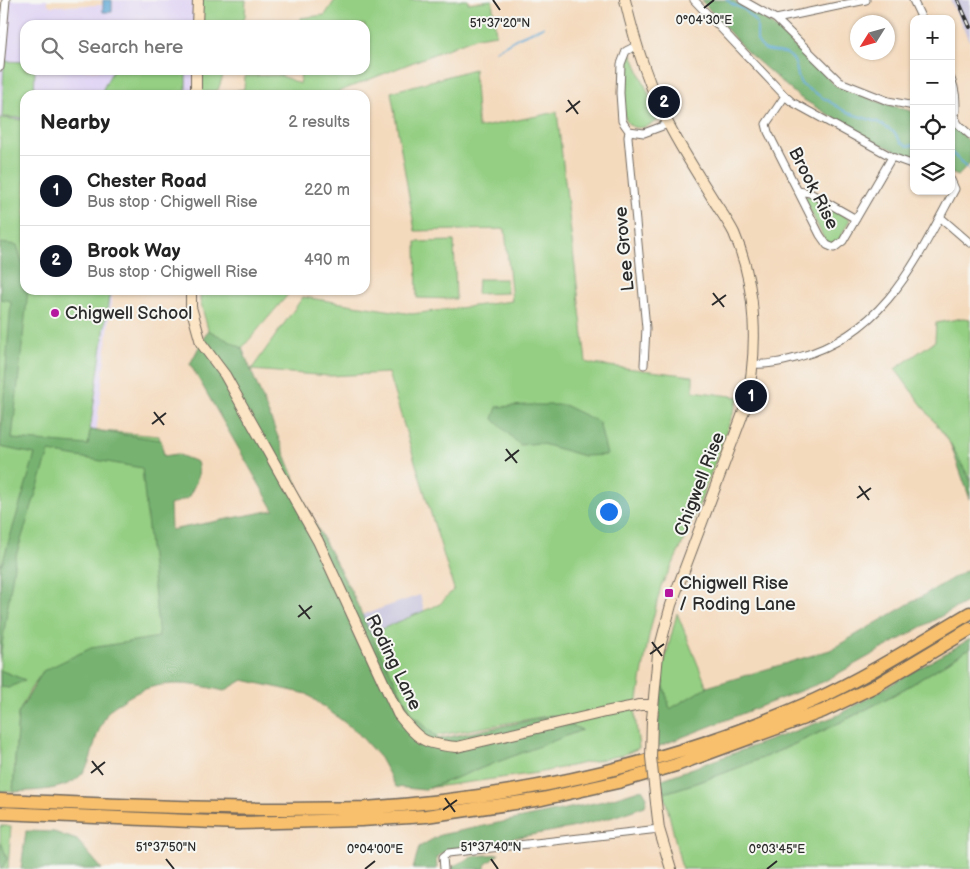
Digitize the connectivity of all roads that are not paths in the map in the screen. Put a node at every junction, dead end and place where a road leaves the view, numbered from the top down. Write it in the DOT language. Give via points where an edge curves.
graph roads {
  1 [pos="6,0"];
  2 [pos="198,0"];
  3 [pos="625,0"];
  4 [pos="694,0"];
  5 [pos="742,0"];
  6 [pos="866,0"];
  7 [pos="913,0"];
  8 [pos="920,15"];
  9 [pos="776,18"];
  10 [pos="197,20"];
  11 [pos="636,46"];
  12 [pos="0,67"];
  13 [pos="196,75"];
  14 [pos="196,90"];
  15 [pos="785,96"];
  16 [pos="910,105"];
  17 [pos="955,117"];
  18 [pos="668,124"];
  19 [pos="629,130"];
  20 [pos="970,135"];
  21 [pos="892,157"];
  22 [pos="910,164"];
  23 [pos="798,190"];
  24 [pos="951,195"];
  25 [pos="940,217"];
  26 [pos="856,218"];
  27 [pos="970,243"];
  28 [pos="191,295"];
  29 [pos="754,364"];
  30 [pos="644,365"];
  31 [pos="970,613"];
  32 [pos="970,629"];
  33 [pos="652,705"];
  34 [pos="0,800"];
  35 [pos="0,813"];
  36 [pos="659,829"];
  37 [pos="444,869"];
  38 [pos="671,869"];
  1 -- 12 [label="street"];
  2 -- 10 [label="main road"];
  3 -- 11 [label="main road, Chigwell Rise"];
  4 -- 15 [label="street"];
  5 -- 9 [label="street"];
  6 -- 9 [label="street"];
  7 -- 8 [label="street"];
  9 -- 16 [label="street" via="840,82 888,101"];
  11 -- 18 [label="main road, Chigwell Rise"];
  11 -- 19 [label="street, Lee Grove" via="626,52 621,64 622,121"];
  13 -- 14 [label="main road"];
  15 -- 21 [label="street"];
  15 -- 23 [label="street, Brook Rise" via="766,124"];
  17 -- 20 [label="street"];
  18 -- 19 [label="street" via="644,133"];
  18 -- 29 [label="main road, Chigwell Rise" via="733,232 747,270"];
  19 -- 30 [label="street, Lee Grove" via="646,328"];
  21 -- 22 [label="street"];
  21 -- 26 [label="street, Brook Rise"];
  23 -- 26 [label="street" via="810,193"];
  23 -- 26 [label="street, Brook Rise" via="827,245 834,248 843,241"];
  24 -- 25 [label="street"];
  25 -- 27 [label="street"];
  25 -- 29 [label="street" via="899,288 867,322 817,352 781,362"];
  28 -- 33 [label="main road, Roding Lane" via="201,343 224,375 318,541 398,714 411,730 424,741 456,746 640,704"];
  29 -- 33 [label="main road, Chigwell Rise" via="745,408 671,605 658,654"];
  31 -- 34 [label="highway" via="869,673 816,700 742,730 616,769 556,783 481,796 362,808 238,809"];
  32 -- 35 [label="highway" via="876,686 823,711 676,765 542,800 434,815 238,823"];
  33 -- 36 [label="main road, bridge" via="652,757"];
  36 -- 37 [label="street" via="448,853 443,857"];
  36 -- 38 [label="main road"];
}
